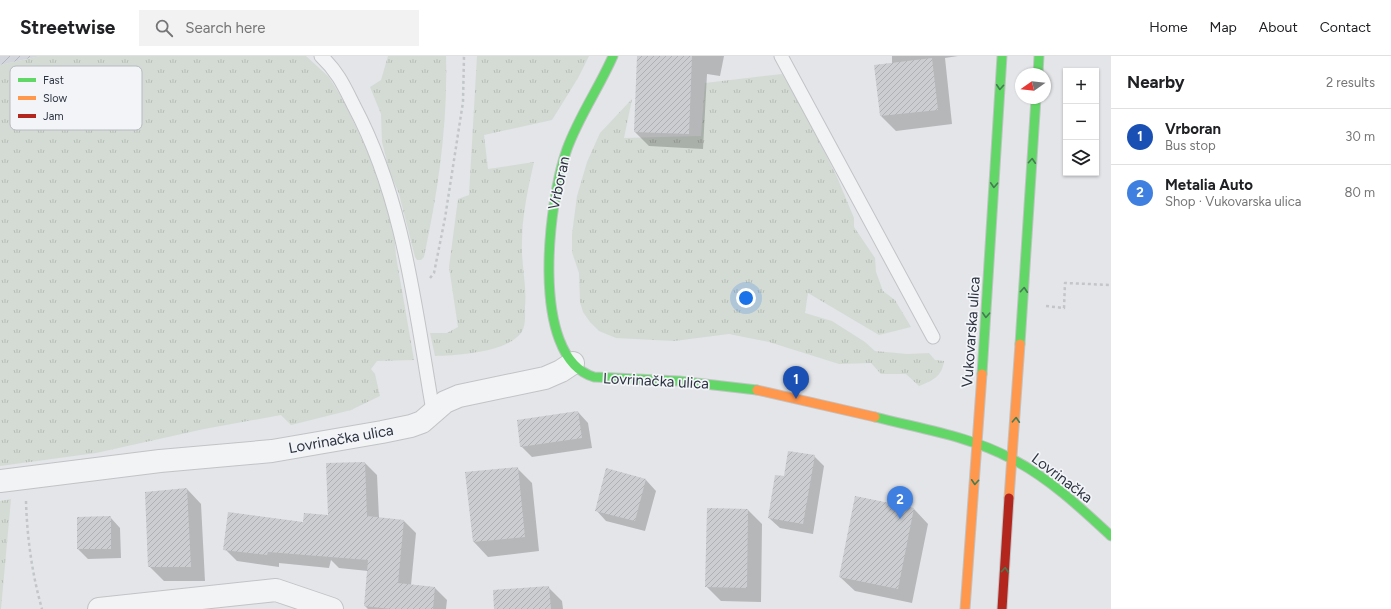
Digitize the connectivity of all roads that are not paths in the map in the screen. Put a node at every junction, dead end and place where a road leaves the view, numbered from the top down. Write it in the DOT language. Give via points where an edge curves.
graph roads {
  1 [pos="321,56"];
  2 [pos="612,56"];
  3 [pos="781,56"];
  4 [pos="1002,56"];
  5 [pos="1039,56"];
  6 [pos="1038,68"];
  7 [pos="1036,104"];
  8 [pos="933,337"];
  9 [pos="573,363"];
  10 [pos="433,411"];
  11 [pos="977,443"];
  12 [pos="1014,459"];
  13 [pos="0,481"];
  14 [pos="1111,536"];
  15 [pos="186,604"];
  16 [pos="99,609"];
  17 [pos="332,609"];
  18 [pos="965,609"];
  19 [pos="1002,609"];
  1 -- 10 [label="lane" via="335,70 365,126 397,216"];
  2 -- 9 [label="street, Vrboran" via="567,149 558,175 552,211 548,252 550,292 557,332 563,348"];
  3 -- 8 [label="lane"];
  4 -- 11 [label="street, Vukovarska ulica, one-way"];
  5 -- 6 [label="street"];
  12 -- 7 [label="street, one-way"];
  9 -- 10 [label="street, Lovrinačka ulica" via="561,372 545,378 459,396 444,402"];
  9 -- 11 [label="street, Lovrinačka ulica" via="583,373 594,377 679,381 757,390"];
  10 -- 13 [label="street, Lovrinačka ulica" via="422,422 411,426 272,451 160,461"];
  11 -- 12 [label="street, Lovrinačka ulica"];
  11 -- 18 [label="street, Vukovarska ulica, one-way"];
  12 -- 14 [label="street, Lovrinačka" via="1068,497"];
  19 -- 12 [label="street, one-way"];
  15 -- 16 [label="street"];
  15 -- 17 [label="street" via="276,590"];
}
